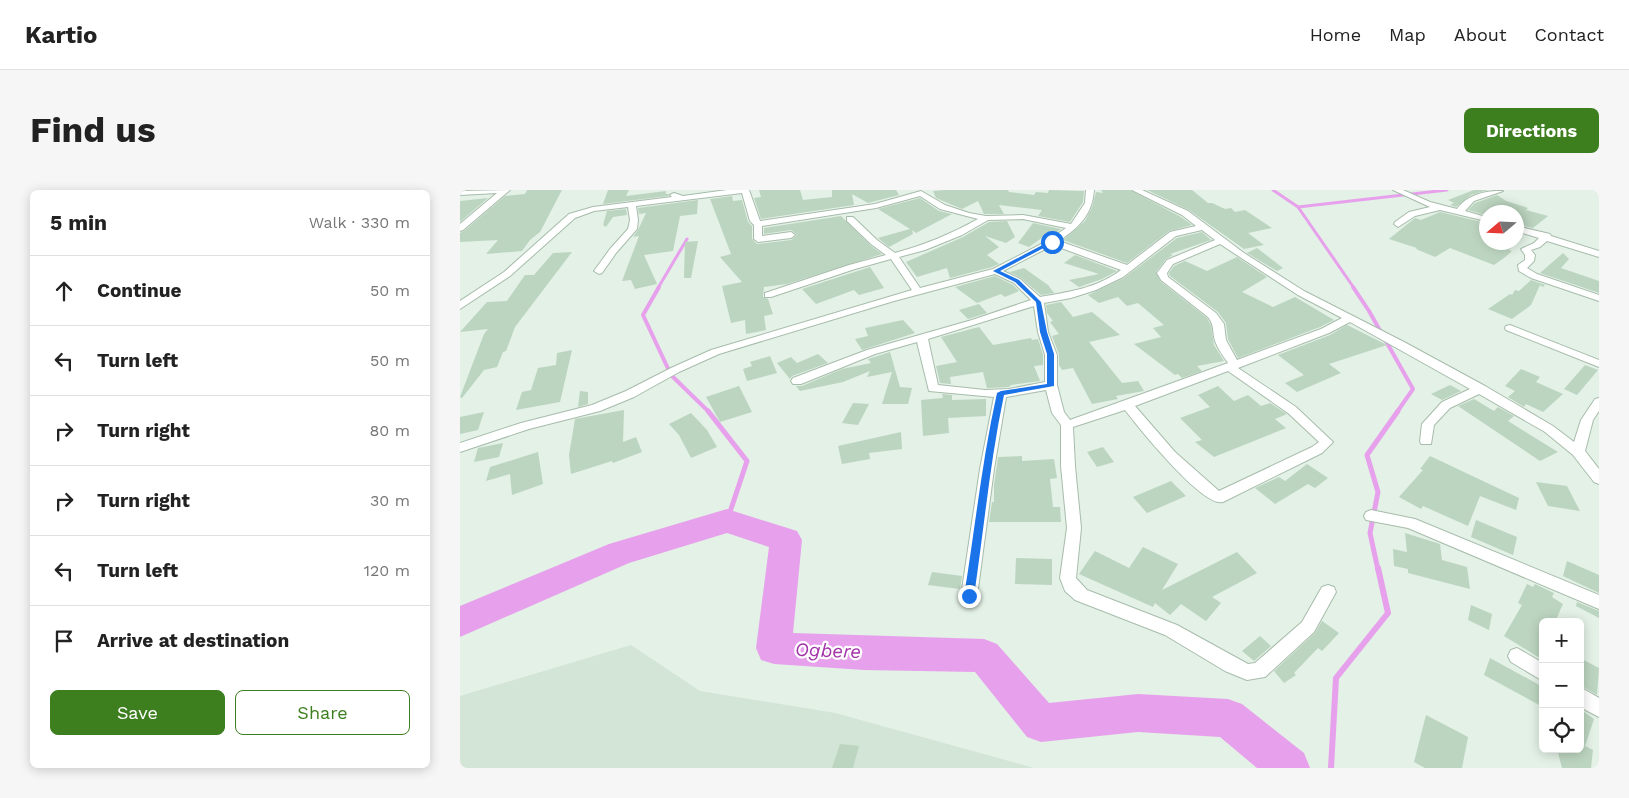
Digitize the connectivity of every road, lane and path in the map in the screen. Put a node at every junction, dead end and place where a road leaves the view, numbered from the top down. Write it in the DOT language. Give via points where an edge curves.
graph roads {
  1 [pos="506,190"];
  2 [pos="672,190"];
  3 [pos="744,190"];
  4 [pos="1090,190"];
  5 [pos="1136,190"];
  6 [pos="1397,190"];
  7 [pos="1499,191"];
  8 [pos="921,192"];
  9 [pos="460,193"];
  10 [pos="682,198"];
  11 [pos="631,204"];
  12 [pos="1440,208"];
  13 [pos="1460,212"];
  14 [pos="1479,217"];
  15 [pos="986,218"];
  16 [pos="850,220"];
  17 [pos="758,224"];
  18 [pos="1398,224"];
  19 [pos="1073,227"];
  20 [pos="1204,227"];
  21 [pos="460,228"];
  22 [pos="1524,230"];
  23 [pos="791,235"];
  24 [pos="1547,236"];
  25 [pos="1222,240"];
  26 [pos="1052,242"];
  27 [pos="1599,254"];
  28 [pos="894,256"];
  29 [pos="1128,269"];
  30 [pos="599,271"];
  31 [pos="996,271"];
  32 [pos="918,292"];
  33 [pos="768,295"];
  34 [pos="1599,298"];
  35 [pos="1038,302"];
  36 [pos="462,303"];
  37 [pos="1349,319"];
  38 [pos="1510,328"];
  39 [pos="922,338"];
  40 [pos="1599,364"];
  41 [pos="1232,366"];
  42 [pos="797,382"];
  43 [pos="1050,386"];
  44 [pos="1482,389"];
  45 [pos="1001,393"];
  46 [pos="1599,402"];
  47 [pos="1128,405"];
  48 [pos="1067,424"];
  49 [pos="1426,441"];
  50 [pos="460,448"];
  51 [pos="1578,452"];
  52 [pos="1599,480"];
  53 [pos="1371,516"];
  54 [pos="1328,592"];
  55 [pos="969,596"];
  56 [pos="1599,602"];
  57 [pos="1517,656"];
  58 [pos="1539,670"];
  59 [pos="1584,699"];
  60 [pos="1599,708"];
  1 -- 9 [label="street"];
  1 -- 21 [label="street"];
  2 -- 10 [label="street" via="674,196"];
  3 -- 10 [label="street"];
  3 -- 17 [label="street" via="754,221"];
  4 -- 19 [label="street" via="1089,203"];
  5 -- 20 [label="street" via="1185,213"];
  6 -- 12 [label="street"];
  7 -- 13 [label="street" via="1486,192 1469,200"];
  8 -- 15 [label="street" via="926,198 952,210"];
  8 -- 17 [label="street" via="876,206"];
  10 -- 11 [label="street"];
  11 -- 30 [label="street" via="634,230 615,248"];
  11 -- 36 [label="street" via="593,209 572,216 507,274"];
  12 -- 13 [label="street"];
  12 -- 18 [label="street" via="1412,214"];
  13 -- 14 [label="street"];
  15 -- 19 [label="street" via="1023,217"];
  15 -- 28 [label="street" via="959,233"];
  16 -- 28 [label="street"];
  17 -- 23 [label="street" via="758,239"];
  19 -- 26 [label="street"];
  20 -- 25 [label="street"];
  20 -- 29 [label="street" via="1173,234"];
  22 -- 24 [label="street"];
  24 -- 27 [label="street"];
  24 -- 34 [label="street" via="1537,245 1525,249 1530,255 1529,262 1522,269"];
  25 -- 37 [label="street" via="1301,293"];
  25 -- 41 [label="street" via="1170,262 1162,273 1219,324 1221,343"];
  26 -- 29 [label="street"];
  26 -- 31 [label="street"];
  28 -- 32 [label="street"];
  28 -- 33 [label="street"];
  29 -- 35 [label="street" via="1094,288"];
  31 -- 32 [label="street"];
  31 -- 35 [label="street" via="1017,281"];
  32 -- 50 [label="street" via="714,352 596,408 525,426"];
  35 -- 39 [label="street"];
  35 -- 43 [label="street" via="1051,354"];
  37 -- 41 [label="street" via="1326,331"];
  37 -- 44 [label="street"];
  38 -- 40 [label="street"];
  39 -- 42 [label="street" via="871,352"];
  39 -- 45 [label="street" via="932,388"];
  41 -- 47 [label="street"];
  41 -- 47 [label="street" via="1292,410 1327,442 1317,450 1218,498 1205,489 1143,425"];
  43 -- 45 [label="street"];
  43 -- 48 [label="street" via="1058,412"];
  44 -- 49 [label="street" via="1446,405 1428,424"];
  44 -- 51 [label="street" via="1549,428"];
  45 -- 55 [label="street"];
  46 -- 51 [label="street" via="1587,420"];
  47 -- 48 [label="street"];
  48 -- 54 [label="street" via="1074,528 1068,578 1081,595 1171,630 1248,672 1259,671 1308,627"];
  51 -- 52 [label="street"];
  53 -- 56 [label="street" via="1410,523"];
  57 -- 58 [label="street"];
  59 -- 60 [label="street"];
}
